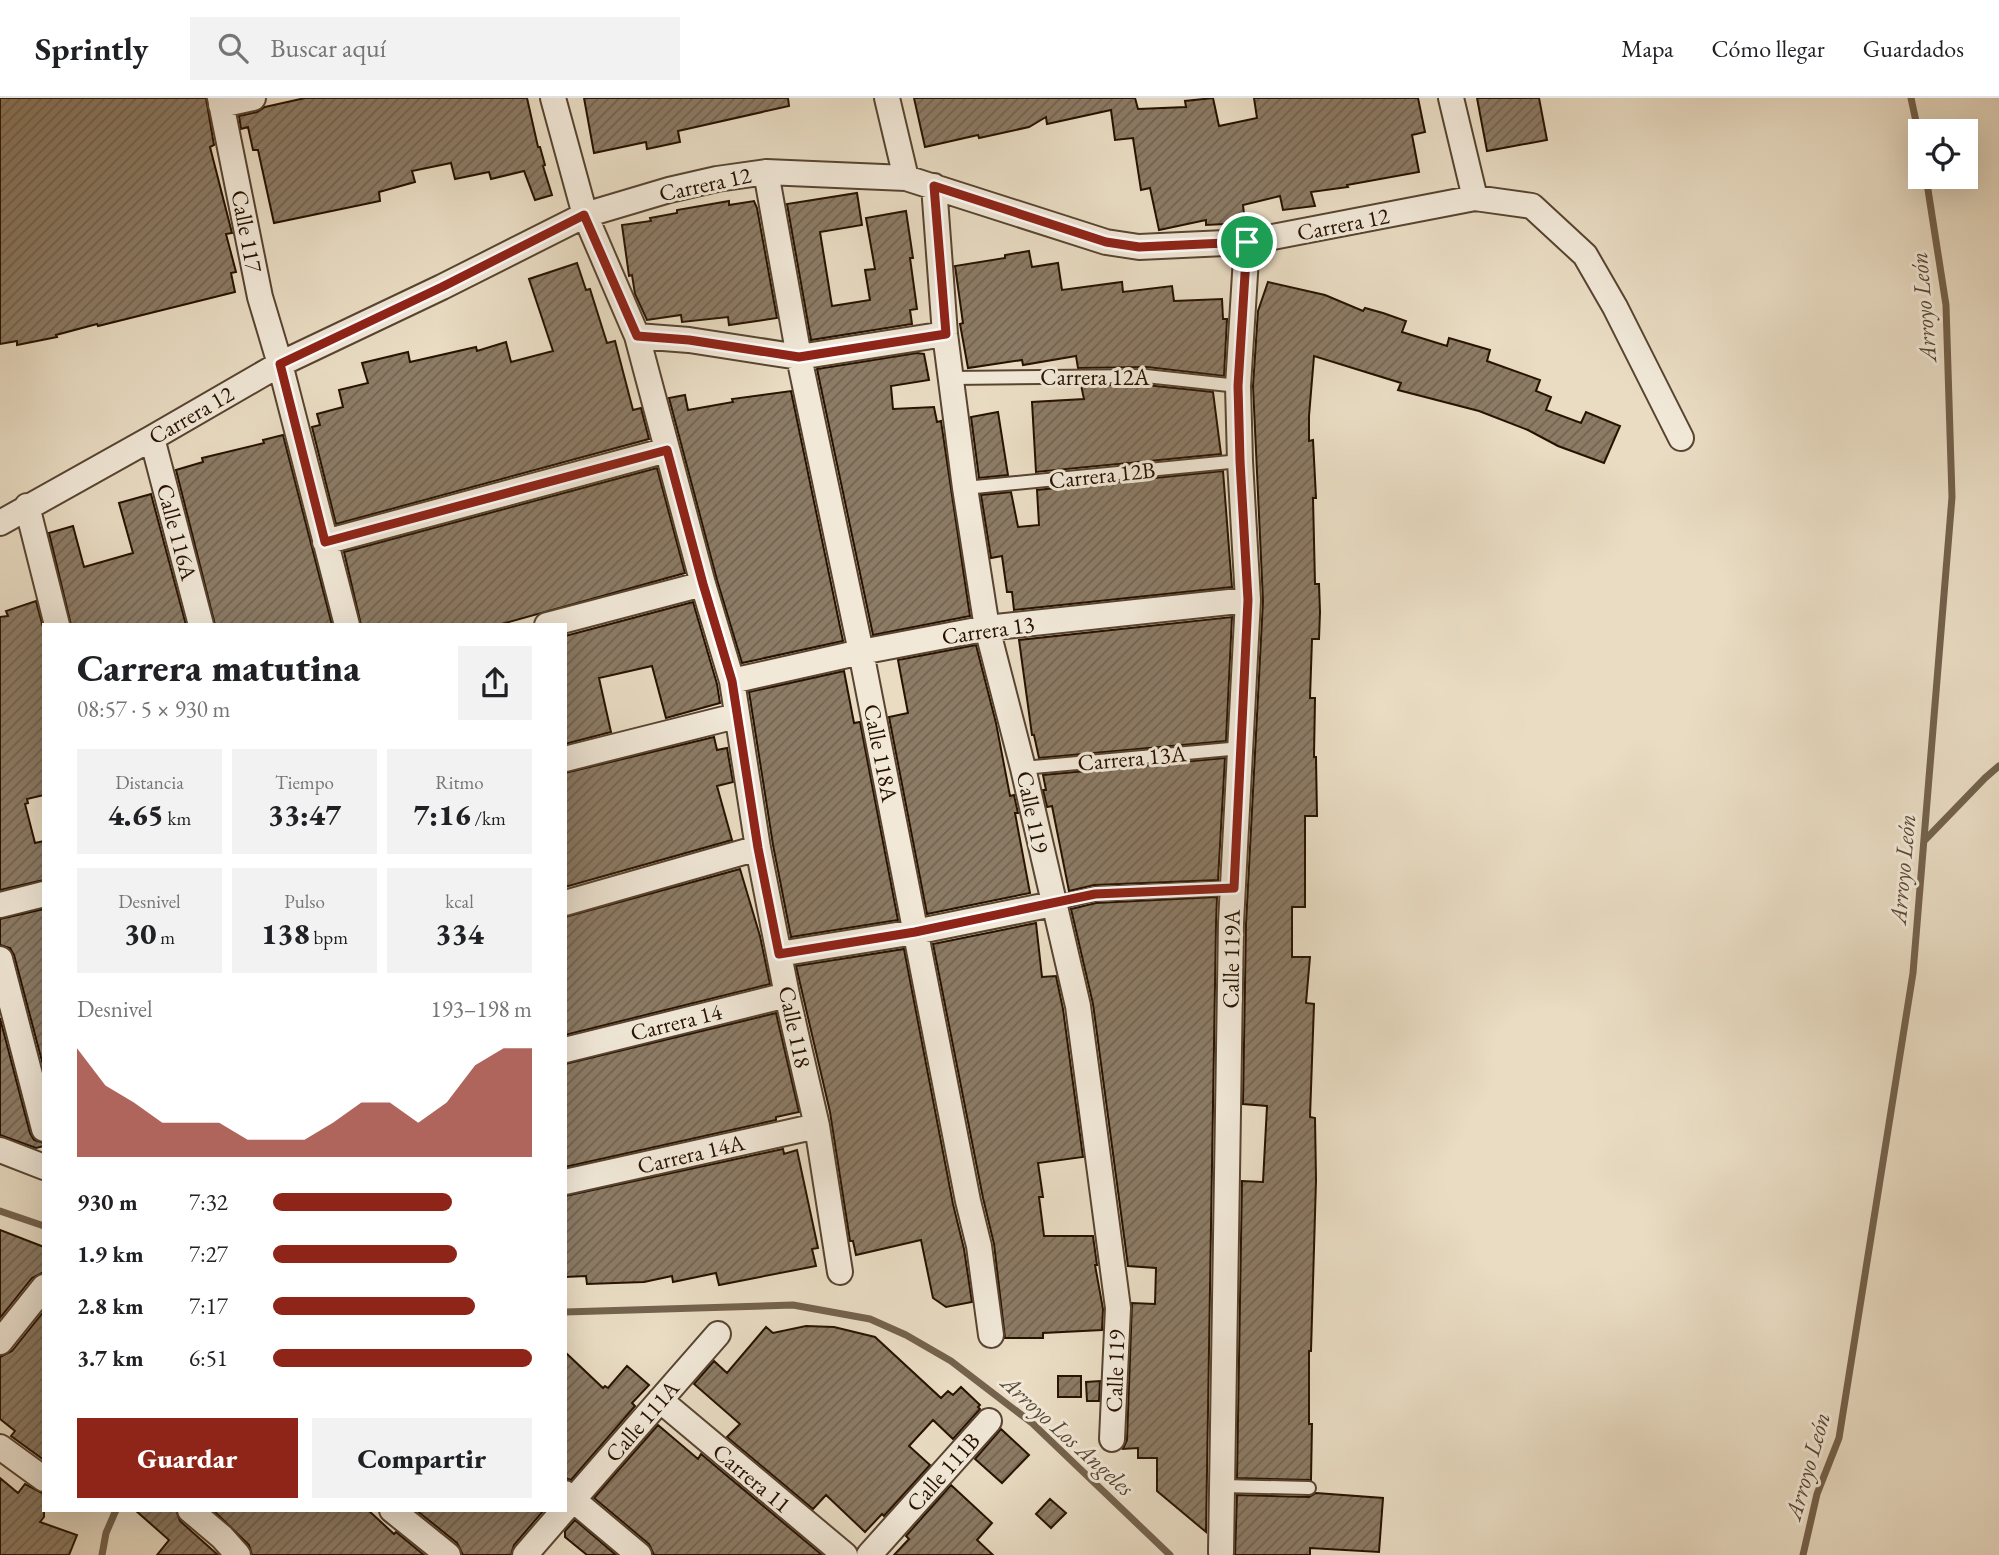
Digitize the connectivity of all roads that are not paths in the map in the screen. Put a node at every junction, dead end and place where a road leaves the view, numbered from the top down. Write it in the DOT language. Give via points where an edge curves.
graph roads {
  1 [pos="253,98"];
  2 [pos="553,98"];
  3 [pos="887,98"];
  4 [pos="1451,98"];
  5 [pos="220,102"];
  6 [pos="766,172"];
  7 [pos="906,178"];
  8 [pos="934,186"];
  9 [pos="1475,198"];
  10 [pos="584,215"];
  11 [pos="1247,242"];
  12 [pos="946,334"];
  13 [pos="637,336"];
  14 [pos="799,357"];
  15 [pos="280,364"];
  16 [pos="952,378"];
  17 [pos="1238,386"];
  18 [pos="152,438"];
  19 [pos="1681,438"];
  20 [pos="667,450"];
  21 [pos="1240,461"];
  22 [pos="965,488"];
  23 [pos="27,506"];
  24 [pos="0,523"];
  25 [pos="325,542"];
  26 [pos="703,584"];
  27 [pos="1248,600"];
  28 [pos="56,623"];
  29 [pos="200,623"];
  30 [pos="346,623"];
  31 [pos="555,623"];
  32 [pos="986,628"];
  33 [pos="861,652"];
  34 [pos="732,681"];
  35 [pos="736,716"];
  36 [pos="1241,748"];
  37 [pos="567,758"];
  38 [pos="1023,768"];
  39 [pos="758,848"];
  40 [pos="1234,888"];
  41 [pos="42,894"];
  42 [pos="567,902"];
  43 [pos="1053,904"];
  44 [pos="0,905"];
  45 [pos="915,932"];
  46 [pos="779,954"];
  47 [pos="0,958"];
  48 [pos="787,995"];
  49 [pos="567,1050"];
  50 [pos="42,1121"];
  51 [pos="817,1126"];
  52 [pos="0,1150"];
  53 [pos="42,1166"];
  54 [pos="567,1182"];
  55 [pos="841,1272"];
  56 [pos="42,1293"];
  57 [pos="35,1314"];
  58 [pos="718,1334"];
  59 [pos="991,1335"];
  60 [pos="0,1342"];
  61 [pos="660,1400"];
  62 [pos="989,1421"];
  63 [pos="1112,1439"];
  64 [pos="0,1447"];
  65 [pos="42,1478"];
  66 [pos="1223,1486"];
  67 [pos="1309,1488"];
  68 [pos="567,1503"];
  69 [pos="192,1512"];
  70 [pos="394,1512"];
  71 [pos="560,1512"];
  72 [pos="1222,1552"];
  73 [pos="238,1555"];
  74 [pos="448,1555"];
  75 [pos="525,1555"];
  76 [pos="639,1555"];
  77 [pos="845,1555"];
  78 [pos="869,1555"];
  1 -- 5 [label="street"];
  2 -- 10 [label="street, Calle 118"];
  3 -- 7 [label="street"];
  4 -- 9 [label="street"];
  5 -- 15 [label="street, Calle 117" via="260,297"];
  6 -- 7 [label="street, Carrera 12"];
  6 -- 10 [label="street, Carrera 12" via="717,178"];
  6 -- 14 [label="street, Calle 118A"];
  7 -- 8 [label="street, Carrera 12"];
  8 -- 11 [label="street, Carrera 12" via="1106,242 1139,247"];
  8 -- 12 [label="street, Calle 119"];
  9 -- 11 [label="street, Carrera 12"];
  9 -- 19 [label="street, Carrera 12" via="1532,206 1585,255"];
  10 -- 13 [label="street, Calle 118"];
  10 -- 15 [label="street, Carrera 12"];
  11 -- 17 [label="street, Calle 119A"];
  12 -- 14 [label="street"];
  12 -- 16 [label="street, Calle 119"];
  13 -- 14 [label="street"];
  13 -- 20 [label="street, Calle 118"];
  14 -- 33 [label="street, Calle 118A"];
  15 -- 18 [label="street, Carrera 12"];
  15 -- 25 [label="street, Calle 117"];
  16 -- 17 [label="lane, Carrera 12A" via="1146,376"];
  16 -- 22 [label="street, Calle 119"];
  17 -- 21 [label="street, Calle 119A"];
  18 -- 23 [label="street, Carrera 12"];
  18 -- 29 [label="street, Calle 116A"];
  20 -- 25 [label="street"];
  20 -- 26 [label="street, Calle 118"];
  21 -- 22 [label="lane, Carrera 12B"];
  21 -- 27 [label="street, Calle 119A"];
  22 -- 32 [label="street, Calle 119"];
  23 -- 24 [label="street, Carrera 12"];
  23 -- 28 [label="street"];
  25 -- 30 [label="street, Calle 117"];
  26 -- 31 [label="street"];
  26 -- 34 [label="street, Calle 118"];
  27 -- 32 [label="street, Carrera 13"];
  27 -- 36 [label="street, Calle 119A"];
  32 -- 33 [label="street, Carrera 13"];
  32 -- 38 [label="street, Calle 119"];
  33 -- 34 [label="street, Carrera 13"];
  33 -- 45 [label="street, Calle 118A"];
  34 -- 35 [label="street, Calle 118"];
  35 -- 37 [label="street"];
  35 -- 39 [label="street, Calle 118"];
  36 -- 38 [label="lane, Carrera 13A"];
  36 -- 40 [label="street, Calle 119A"];
  38 -- 43 [label="street, Calle 119"];
  39 -- 42 [label="street"];
  39 -- 46 [label="street, Calle 118"];
  40 -- 43 [label="lane" via="1095,894"];
  40 -- 66 [label="street, Calle 119A"];
  41 -- 44 [label="street"];
  43 -- 45 [label="street"];
  43 -- 63 [label="street, Calle 119" via="1078,1006 1118,1308"];
  45 -- 46 [label="street"];
  45 -- 59 [label="street, Calle 118A" via="979,1246"];
  46 -- 48 [label="street, Calle 118"];
  47 -- 50 [label="street"];
  48 -- 49 [label="street, Carrera 14"];
  48 -- 51 [label="street, Calle 118"];
  51 -- 54 [label="street, Carrera 14A"];
  51 -- 55 [label="street, Calle 118"];
  52 -- 53 [label="street"];
  56 -- 57 [label="street"];
  57 -- 60 [label="street"];
  58 -- 61 [label="street, Calle 111A"];
  61 -- 68 [label="street, Calle 111A"];
  61 -- 77 [label="street, Carrera 11"];
  62 -- 78 [label="street, Calle 111B"];
  64 -- 65 [label="street"];
  66 -- 67 [label="lane"];
  66 -- 72 [label="street, Calle 119A"];
  68 -- 76 [label="street"];
  69 -- 73 [label="street"];
  70 -- 74 [label="street"];
  71 -- 75 [label="street, Calle 111A"];
}
